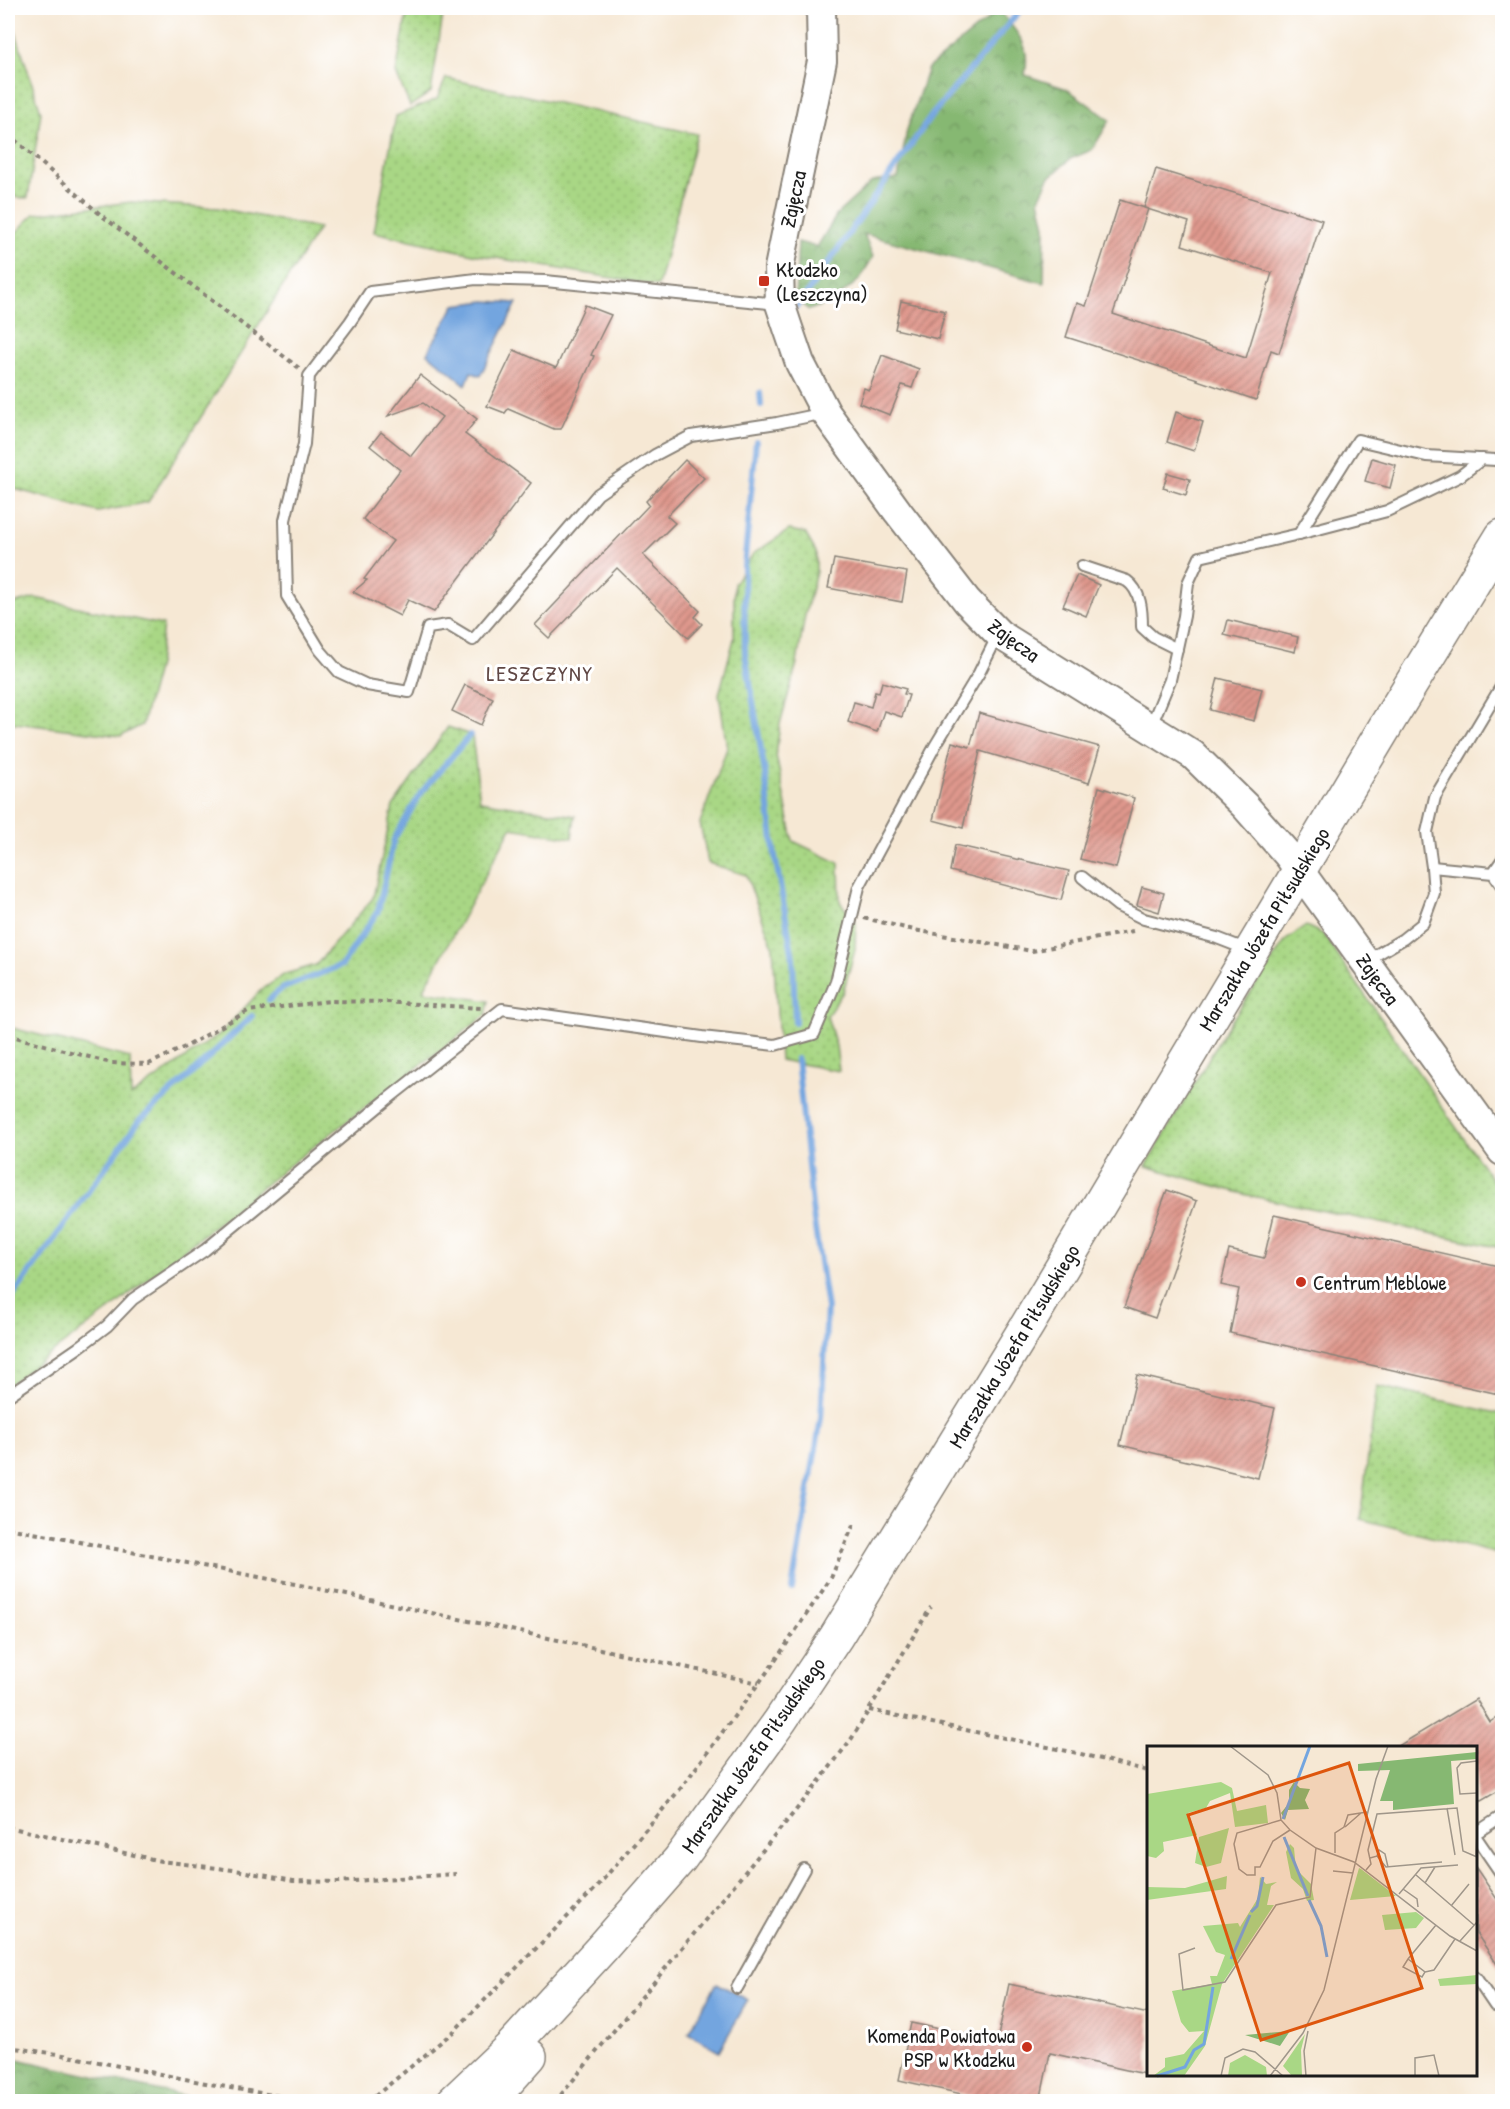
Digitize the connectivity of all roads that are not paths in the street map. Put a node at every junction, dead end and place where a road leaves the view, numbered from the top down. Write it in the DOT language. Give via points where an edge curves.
graph roads {
  1 [pos="821,8"];
  2 [pos="780,304"];
  3 [pos="826,413"];
  4 [pos="1482,459"];
  5 [pos="1503,462"];
  6 [pos="1299,534"];
  7 [pos="1503,536"];
  8 [pos="1082,566"];
  9 [pos="999,634"];
  10 [pos="1177,649"];
  11 [pos="1503,685"];
  12 [pos="1150,729"];
  13 [pos="1503,860"];
  14 [pos="1432,867"];
  15 [pos="1299,872"];
  16 [pos="1493,873"];
  17 [pos="1082,877"];
  18 [pos="1503,886"];
  19 [pos="1251,951"];
  20 [pos="1366,961"];
  21 [pos="1503,1151"];
  22 [pos="8,1396"];
  23 [pos="1503,1816"];
  24 [pos="1477,1834"];
  25 [pos="1477,1836"];
  26 [pos="680,1859"];
  27 [pos="804,1869"];
  28 [pos="1503,1875"];
  29 [pos="1477,1979"];
  30 [pos="737,1988"];
  31 [pos="1503,2008"];
  32 [pos="453,2102"];
  33 [pos="489,2102"];
  1 -- 2 [label="street, Zajęcza" via="822,61 780,268"];
  2 -- 3 [label="street, Zajęcza" via="800,363"];
  2 -- 3 [label="lane" via="488,279 370,292 309,376 304,444 285,520 287,596 339,672 367,685 409,692 428,628 448,625 473,640 598,494 650,459 691,436"];
  3 -- 9 [label="street, Zajęcza" via="967,601"];
  4 -- 5 [label="lane"];
  4 -- 6 [label="lane" via="1460,476 1387,511"];
  4 -- 6 [label="lane" via="1426,456 1358,440"];
  6 -- 10 [label="lane" via="1200,557 1188,583"];
  7 -- 15 [label="highway, Marszałka Józefa Piłsudskiego"];
  8 -- 10 [label="lane" via="1132,584 1139,597 1142,627"];
  9 -- 12 [label="street, Zajęcza"];
  9 -- 22 [label="lane" via="859,887 836,982 814,1034 775,1045 502,1010 205,1250 133,1299 78,1348"];
  10 -- 12 [label="lane" via="1170,680"];
  11 -- 14 [label="lane" via="1435,797 1427,832"];
  12 -- 15 [label="street, Zajęcza" via="1193,755 1245,806"];
  13 -- 16 [label="lane"];
  14 -- 16 [label="lane"];
  14 -- 20 [label="lane" via="1434,893 1423,923"];
  15 -- 19 [label="highway, Marszałka Józefa Piłsudskiego"];
  15 -- 20 [label="street, Zajęcza"];
  16 -- 18 [label="lane"];
  17 -- 19 [label="lane" via="1118,906 1144,920 1218,938"];
  19 -- 26 [label="highway, Marszałka Józefa Piłsudskiego" via="836,1637"];
  20 -- 21 [label="street, Zajęcza"];
  23 -- 24 [label="lane"];
  25 -- 28 [label="lane"];
  26 -- 32 [label="highway, Marszałka Józefa Piłsudskiego" via="512,2046"];
  26 -- 33 [label="highway" via="664,1892 626,1946"];
  27 -- 30 [label="lane"];
  29 -- 31 [label="lane" via="1495,2006"];
}
